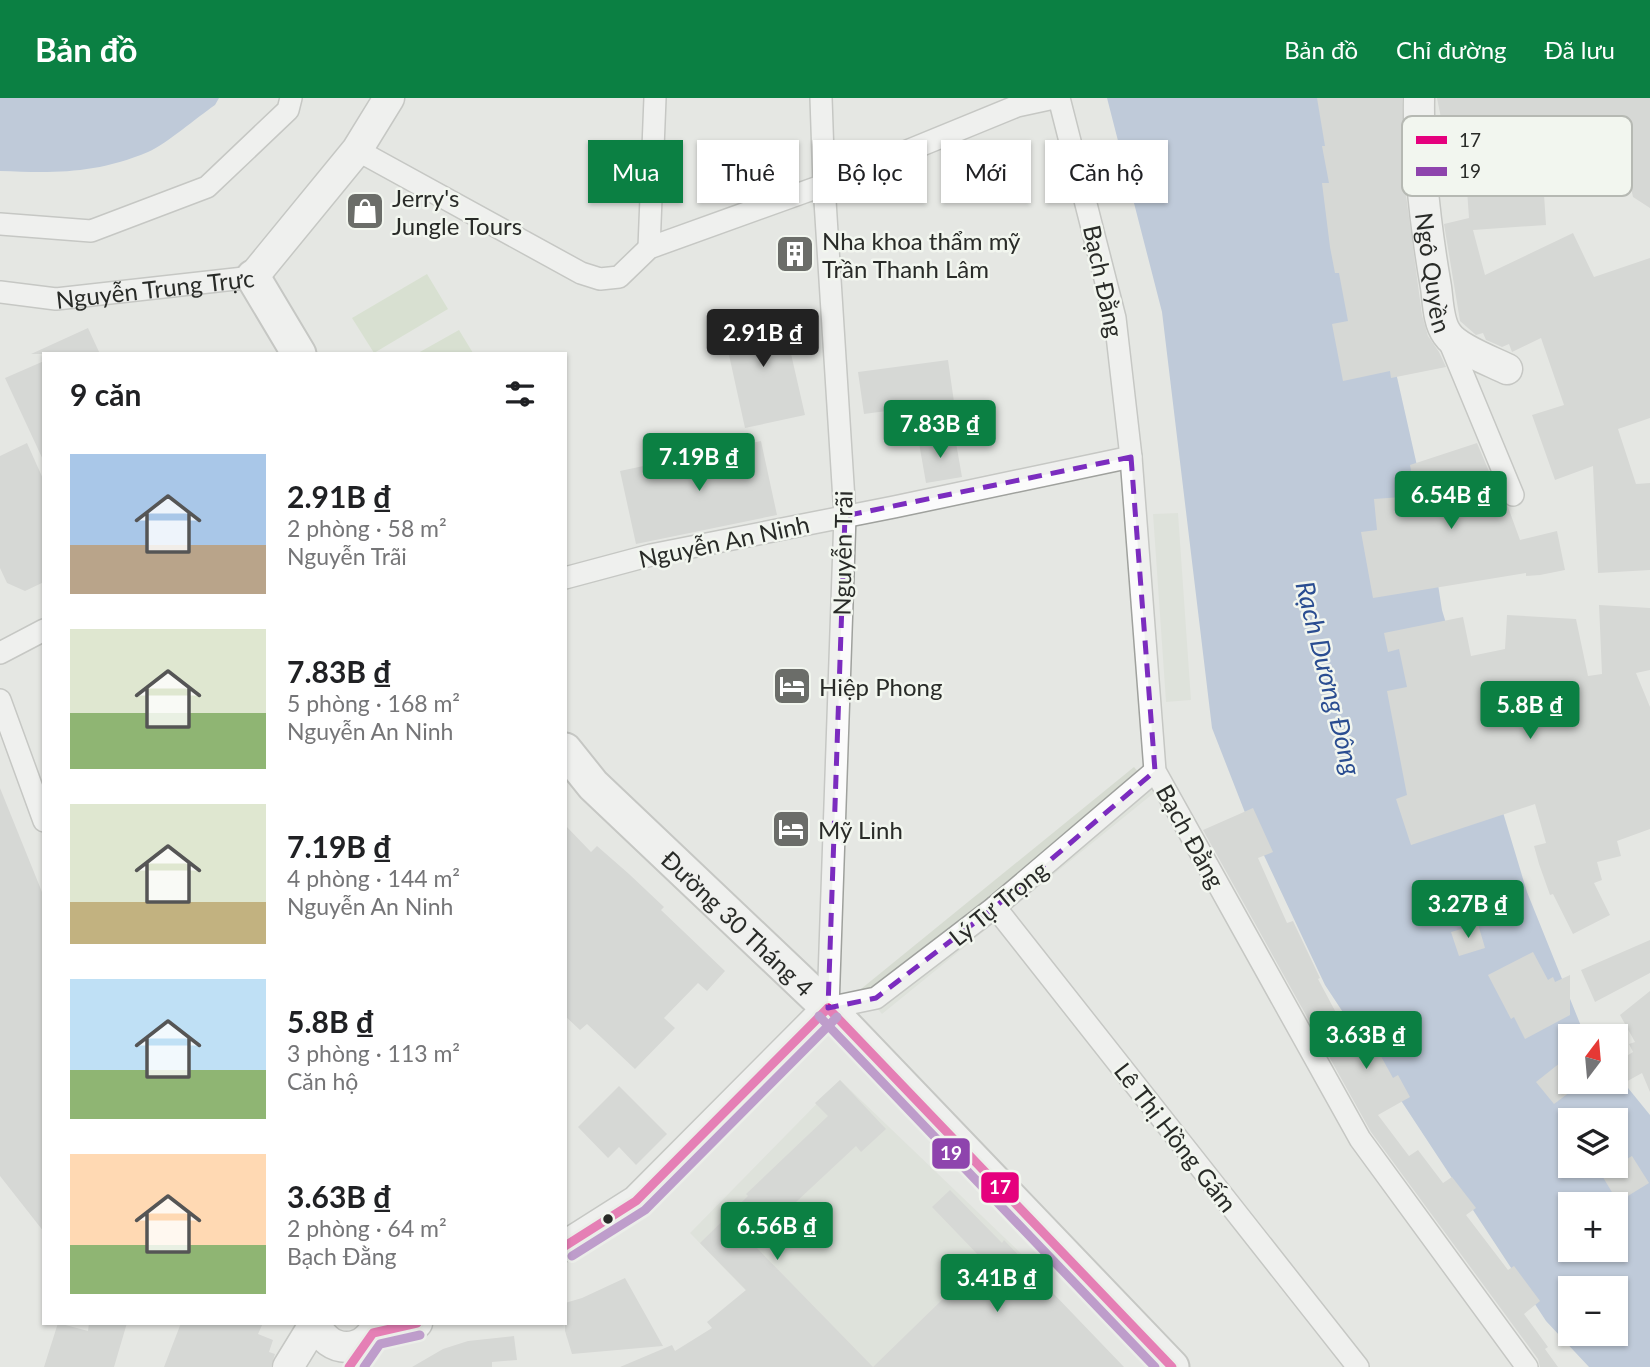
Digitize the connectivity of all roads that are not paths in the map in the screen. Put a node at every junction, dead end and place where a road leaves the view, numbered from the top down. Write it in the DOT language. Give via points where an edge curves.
graph roads {
  1 [pos="389,98"];
  2 [pos="821,98"];
  3 [pos="1056,98"];
  4 [pos="1419,98"];
  5 [pos="656,99"];
  6 [pos="294,102"];
  7 [pos="1418,116"];
  8 [pos="822,140"];
  9 [pos="927,142"];
  10 [pos="357,150"];
  11 [pos="813,188"];
  12 [pos="1423,196"];
  13 [pos="825,203"];
  14 [pos="0,224"];
  15 [pos="649,248"];
  16 [pos="253,277"];
  17 [pos="0,292"];
  18 [pos="1447,334"];
  19 [pos="298,352"];
  20 [pos="1507,369"];
  21 [pos="1131,457"];
  22 [pos="1513,495"];
  23 [pos="845,516"];
  24 [pos="567,577"];
  25 [pos="42,631"];
  26 [pos="0,653"];
  27 [pos="0,700"];
  28 [pos="567,752"];
  29 [pos="1155,771"];
  30 [pos="42,816"];
  31 [pos="995,907"];
  32 [pos="828,1008"];
  33 [pos="567,1245"];
  34 [pos="314,1325"];
  35 [pos="316,1325"];
  36 [pos="407,1325"];
  37 [pos="372,1332"];
  38 [pos="1167,1365"];
  39 [pos="288,1367"];
  40 [pos="349,1367"];
  41 [pos="1358,1367"];
  42 [pos="1527,1367"];
  1 -- 10 [label="main road, Nguyễn Trung Trực"];
  2 -- 8 [label="street, Nguyễn Trãi"];
  3 -- 9 [label="street" via="1017,106"];
  3 -- 21 [label="street, Bạch Đằng" via="1115,318"];
  4 -- 7 [label="main road, Ngô Quyền"];
  5 -- 15 [label="street"];
  6 -- 14 [label="street" via="207,187 91,231"];
  10 -- 15 [label="street" via="581,273 600,279 619,277"];
  10 -- 16 [label="main road, Nguyễn Trung Trực"];
  11 -- 15 [label="street"];
  12 -- 18 [label="main road, Ngô Quyền" via="1440,316"];
  13 -- 23 [label="street, Nguyễn Trãi"];
  16 -- 17 [label="street, Nguyễn Trung Trực" via="56,299"];
  16 -- 19 [label="main road"];
  18 -- 20 [label="main road, Ngô Quyền"];
  18 -- 22 [label="street"];
  21 -- 23 [label="street, Nguyễn An Ninh"];
  21 -- 29 [label="street, Bạch Đằng"];
  23 -- 24 [label="street, Nguyễn An Ninh" via="651,555"];
  23 -- 32 [label="street, Nguyễn Trãi"];
  25 -- 26 [label="street"];
  27 -- 30 [label="street"];
  28 -- 32 [label="main road, Đường 30 Tháng 4" via="593,785"];
  29 -- 31 [label="street, Lý Tự Trọng"];
  29 -- 42 [label="street, Bạch Đằng" via="1360,1139"];
  31 -- 32 [label="street, Lý Tự Trọng" via="876,998"];
  31 -- 41 [label="street, Lê Thị Hồng Gấm"];
  32 -- 33 [label="main road" via="636,1201"];
  32 -- 38 [label="main road, Đường 30 Tháng 4"];
  34 -- 39 [label="main road"];
  35 -- 37 [label="main road" via="335,1345 356,1346"];
  36 -- 37 [label="main road"];
  37 -- 40 [label="main road"];
}
